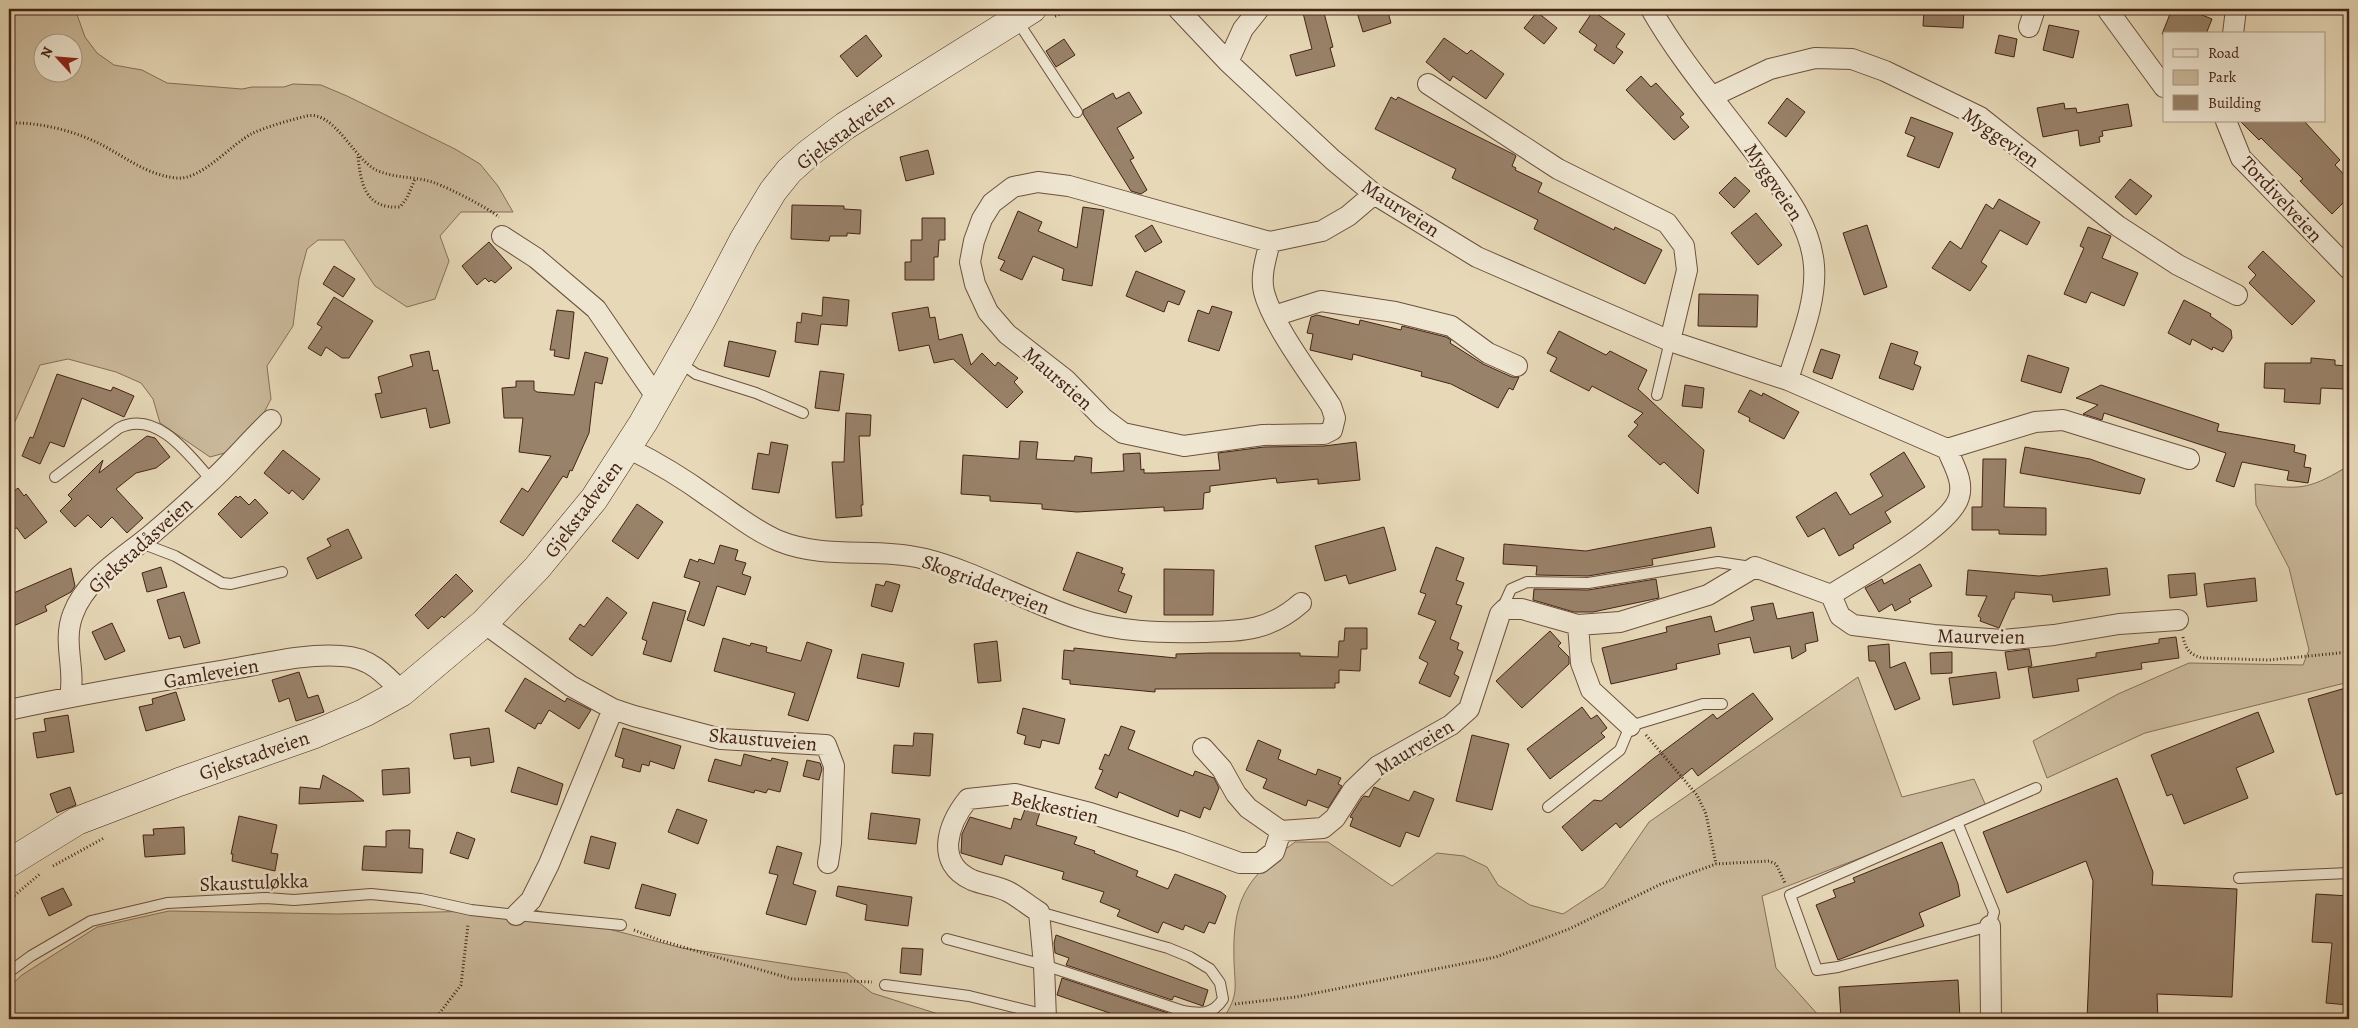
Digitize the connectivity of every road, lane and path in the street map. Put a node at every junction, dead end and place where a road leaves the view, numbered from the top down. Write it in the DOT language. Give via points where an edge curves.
graph roads {
  1 [pos="1077,9"];
  2 [pos="1178,9"];
  3 [pos="1260,9"];
  4 [pos="1651,9"];
  5 [pos="2107,9"];
  6 [pos="2236,9"];
  7 [pos="1028,20"];
  8 [pos="2233,32"];
  9 [pos="1228,62"];
  10 [pos="1428,84"];
  11 [pos="2163,86"];
  12 [pos="1713,96"];
  13 [pos="1077,112"];
  14 [pos="2226,122"];
  15 [pos="9,123"];
  16 [pos="358,156"];
  17 [pos="414,179"];
  18 [pos="1374,194"];
  19 [pos="502,228"];
  20 [pos="1270,242"];
  21 [pos="2349,269"];
  22 [pos="2237,295"];
  23 [pos="1274,316"];
  24 [pos="1670,340"];
  25 [pos="678,362"];
  26 [pos="1517,366"];
  27 [pos="1788,380"];
  28 [pos="1657,395"];
  29 [pos="657,398"];
  30 [pos="803,413"];
  31 [pos="271,420"];
  32 [pos="628,448"];
  33 [pos="1947,449"];
  34 [pos="2189,459"];
  35 [pos="55,477"];
  36 [pos="212,481"];
  37 [pos="141,543"];
  38 [pos="1755,567"];
  39 [pos="282,572"];
  40 [pos="1831,594"];
  41 [pos="1301,603"];
  42 [pos="1500,614"];
  43 [pos="2178,620"];
  44 [pos="484,623"];
  45 [pos="1578,625"];
  46 [pos="2349,652"];
  47 [pos="402,692"];
  48 [pos="70,696"];
  49 [pos="1722,704"];
  50 [pos="613,709"];
  51 [pos="9,710"];
  52 [pos="1630,726"];
  53 [pos="1203,748"];
  54 [pos="2036,788"];
  55 [pos="1548,807"];
  56 [pos="1957,822"];
  57 [pos="1281,831"];
  58 [pos="9,863"];
  59 [pos="828,863"];
  60 [pos="1716,864"];
  61 [pos="2349,873"];
  62 [pos="2239,878"];
  63 [pos="1790,895"];
  64 [pos="1038,912"];
  65 [pos="516,915"];
  66 [pos="621,925"];
  67 [pos="1990,926"];
  68 [pos="467,934"];
  69 [pos="947,939"];
  70 [pos="1044,965"];
  71 [pos="9,972"];
  72 [pos="885,985"];
  73 [pos="1219,1006"];
  74 [pos="1046,1017"];
  75 [pos="434,1019"];
  76 [pos="1991,1019"];
  1 -- 7 [label="path"];
  2 -- 9 [label="street, Maurveien"];
  3 -- 9 [label="street" via="1243,29"];
  4 -- 12 [label="street, Myggveien" via="1669,41"];
  5 -- 11 [label="street"];
  6 -- 8 [label="street"];
  7 -- 13 [label="lane"];
  7 -- 25 [label="street, Gjekstadveien" via="845,126 789,172 773,191 744,239"];
  9 -- 18 [label="street, Maurveien"];
  10 -- 24 [label="street" via="1558,169 1668,223 1684,246 1686,270"];
  12 -- 22 [label="street, Myggevien" via="1770,69 1815,58 1852,60 1885,71 1980,117 2118,226 2178,265"];
  12 -- 27 [label="street, Myggveien" via="1786,194 1809,234 1814,267 1812,296"];
  14 -- 21 [label="street, Tordivelveien" via="2241,158"];
  15 -- 16 [label="path" via="28,123 86,137 155,174 178,178 193,175 253,134 310,115 324,118 332,124"];
  16 -- 17 [label="path" via="376,170"];
  16 -- 17 [label="path" via="361,179 368,196 389,208 400,207"];
  17 -- 19 [label="path" via="435,183"];
  18 -- 20 [label="street, Maurstien" via="1322,232"];
  18 -- 24 [label="street, Maurveien" via="1477,257"];
  19 -- 29 [label="street" via="596,308"];
  20 -- 23 [label="street, Maurstien" via="1263,291"];
  20 -- 23 [label="street, Maurstien" via="1069,186 1038,182 1013,187 992,203 982,219 970,262 975,284 988,312 1007,334 1066,380 1102,418 1122,433 1184,446 1263,435 1324,434 1332,430 1335,418 1331,406"];
  23 -- 26 [label="street" via="1321,301 1395,312 1451,326 1488,353"];
  24 -- 27 [label="street, Maurveien"];
  24 -- 28 [label="lane"];
  25 -- 29 [label="street, Gjekstadveien"];
  25 -- 30 [label="lane" via="696,374"];
  27 -- 33 [label="street, Maurveien"];
  29 -- 32 [label="street, Gjekstadveien"];
  31 -- 36 [label="street, Gjekstadåsveien"];
  32 -- 41 [label="street, Skogridderveien" via="682,478 759,531 784,543 818,551 923,558 1103,626 1156,632 1242,630 1281,619"];
  32 -- 44 [label="street, Gjekstadveien" via="568,533"];
  33 -- 34 [label="street" via="2035,422 2063,420"];
  33 -- 40 [label="street" via="1960,478 1960,496 1951,512 1932,530"];
  35 -- 36 [label="lane" via="119,428 142,424 151,425 169,437"];
  36 -- 37 [label="street, Gjekstadåsveien"];
  37 -- 39 [label="lane" via="175,556 222,583 231,584"];
  37 -- 48 [label="street, Gjekstadåsveien" via="103,574 74,611 68,642"];
  38 -- 40 [label="street, Maurveien"];
  38 -- 42 [label="lane, Maurveien" via="1718,562 1588,582 1527,582 1511,589"];
  38 -- 45 [label="street" via="1699,598 1620,622"];
  40 -- 43 [label="street, Maurveien" via="1840,616 1853,625 1944,636 2003,640 2119,624"];
  42 -- 45 [label="street" via="1511,607"];
  42 -- 57 [label="street, Maurveien" via="1469,709 1451,725 1378,766 1353,790 1335,818 1324,828"];
  43 -- 46 [label="path" via="2187,650 2203,658 2269,660"];
  44 -- 47 [label="street, Gjekstadveien"];
  44 -- 50 [label="street, Skaustuveien" via="572,686"];
  45 -- 52 [label="street" via="1581,663 1592,690"];
  47 -- 48 [label="street, Gamleveien" via="379,668 343,656 300,658"];
  47 -- 58 [label="street, Gjekstadveien" via="315,734 77,821"];
  48 -- 51 [label="street, Gamleveien"];
  49 -- 52 [label="lane" via="1703,704"];
  50 -- 59 [label="street, Skaustuveien" via="722,739 826,745 834,766"];
  50 -- 65 [label="street" via="549,864 531,900"];
  52 -- 55 [label="lane" via="1620,750"];
  52 -- 60 [label="path" via="1646,735 1697,795 1706,814"];
  53 -- 57 [label="street" via="1222,769 1248,808"];
  54 -- 56 [label="lane"];
  56 -- 63 [label="lane"];
  56 -- 67 [label="lane" via="1994,912"];
  57 -- 64 [label="street, Bekkestien" via="1274,852 1260,863 1240,862 1090,813 1015,794 968,799 956,814 947,846 953,866 971,880 1008,891"];
  60 -- 63 [label="path" via="1769,860 1776,864"];
  60 -- 73 [label="path" via="1661,884 1496,958 1296,997"];
  61 -- 62 [label="lane"];
  63 -- 67 [label="lane" via="1817,970"];
  64 -- 70 [label="street"];
  64 -- 73 [label="lane" via="1190,957 1210,969 1220,983 1223,999"];
  65 -- 66 [label="lane, Skaustuløkka"];
  65 -- 71 [label="lane, Skaustuløkka" via="470,910 421,898 371,894 294,900 266,898 167,903 91,921"];
  66 -- 72 [label="path" via="659,940 792,979"];
  67 -- 76 [label="street"];
  68 -- 75 [label="path" via="461,985"];
  69 -- 70 [label="lane"];
  70 -- 73 [label="lane" via="1183,1011 1200,1014"];
  70 -- 74 [label="street"];
  72 -- 74 [label="lane" via="969,996"];
}
